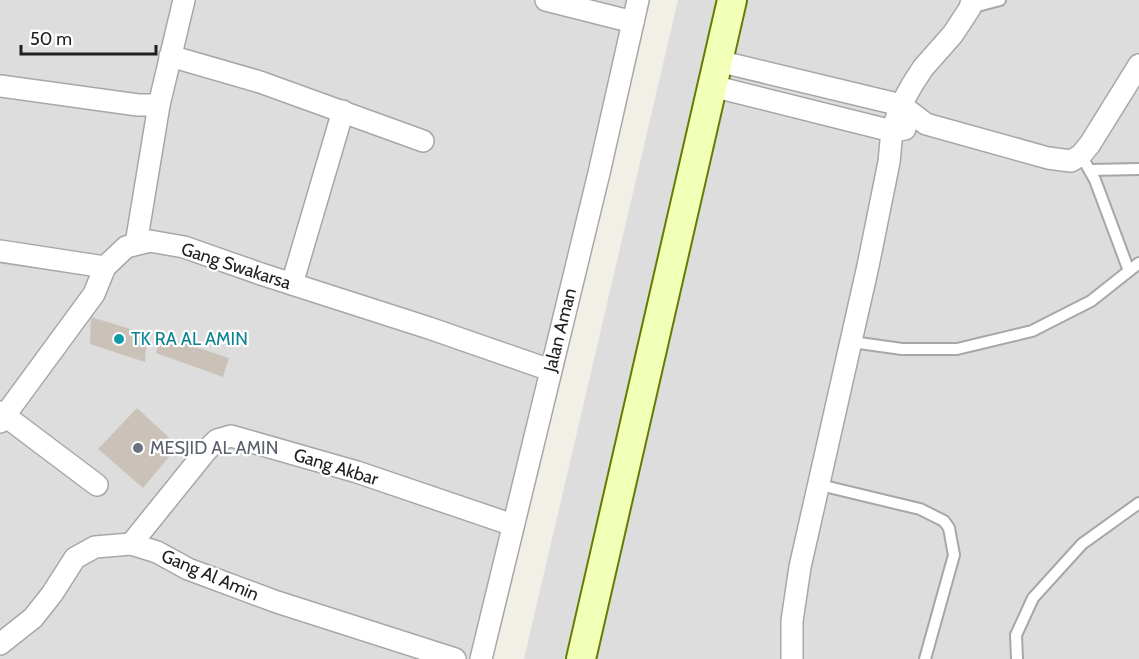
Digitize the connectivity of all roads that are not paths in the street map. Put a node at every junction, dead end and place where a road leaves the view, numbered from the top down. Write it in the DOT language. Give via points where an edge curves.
graph roads {
  1 [pos="184,0"];
  2 [pos="546,0"];
  3 [pos="638,0"];
  4 [pos="732,0"];
  5 [pos="1000,0"];
  6 [pos="971,4"];
  7 [pos="633,22"];
  8 [pos="170,56"];
  9 [pos="1139,65"];
  10 [pos="715,74"];
  11 [pos="0,86"];
  12 [pos="159,105"];
  13 [pos="901,105"];
  14 [pos="343,111"];
  15 [pos="926,124"];
  16 [pos="892,131"];
  17 [pos="423,141"];
  18 [pos="1086,163"];
  19 [pos="1139,169"];
  20 [pos="136,244"];
  21 [pos="0,251"];
  22 [pos="1139,263"];
  23 [pos="105,267"];
  24 [pos="1129,271"];
  25 [pos="292,284"];
  26 [pos="852,342"];
  27 [pos="550,370"];
  28 [pos="2,417"];
  29 [pos="820,484"];
  30 [pos="97,485"];
  31 [pos="1139,503"];
  32 [pos="513,525"];
  33 [pos="131,544"];
  34 [pos="0,644"];
  35 [pos="455,659"];
  36 [pos="481,659"];
  37 [pos="581,659"];
  38 [pos="792,659"];
  39 [pos="925,659"];
  40 [pos="1017,659"];
  1 -- 8 [label="street"];
  2 -- 7 [label="street"];
  3 -- 7 [label="street, Jalan Aman"];
  4 -- 10 [label="street"];
  5 -- 6 [label="lane"];
  6 -- 13 [label="street"];
  7 -- 27 [label="street, Jalan Aman"];
  8 -- 12 [label="street"];
  8 -- 14 [label="street"];
  9 -- 18 [label="street" via="1090,144"];
  10 -- 13 [label="street"];
  10 -- 16 [label="street"];
  10 -- 37 [label="street"];
  11 -- 12 [label="street"];
  12 -- 20 [label="street"];
  13 -- 15 [label="street"];
  13 -- 16 [label="street"];
  14 -- 17 [label="street"];
  14 -- 25 [label="street"];
  15 -- 16 [label="street"];
  15 -- 18 [label="street" via="1048,158"];
  16 -- 26 [label="street"];
  18 -- 19 [label="lane"];
  18 -- 24 [label="lane"];
  20 -- 23 [label="street" via="126,247"];
  20 -- 25 [label="street, Gang Swakarsa" via="150,241 184,247"];
  21 -- 23 [label="street"];
  22 -- 24 [label="lane"];
  23 -- 28 [label="street" via="94,294"];
  24 -- 26 [label="lane" via="1090,301 1032,331 957,349 902,349"];
  25 -- 27 [label="street, Gang Swakarsa"];
  26 -- 29 [label="street"];
  27 -- 32 [label="street, Jalan Aman"];
  28 -- 30 [label="street"];
  29 -- 38 [label="street" via="800,567 792,621"];
  29 -- 39 [label="lane" via="920,509 944,521 949,528 954,555"];
  31 -- 40 [label="lane" via="1082,544 1033,598 1016,635"];
  32 -- 33 [label="street, Gang Akbar" via="357,472 231,436 218,440 206,451"];
  32 -- 36 [label="street, Jalan Aman"];
  33 -- 34 [label="street, Gang Al Amin" via="110,544 75,558 33,618"];
  33 -- 35 [label="street, Gang Al Amin" via="267,599"];
}
